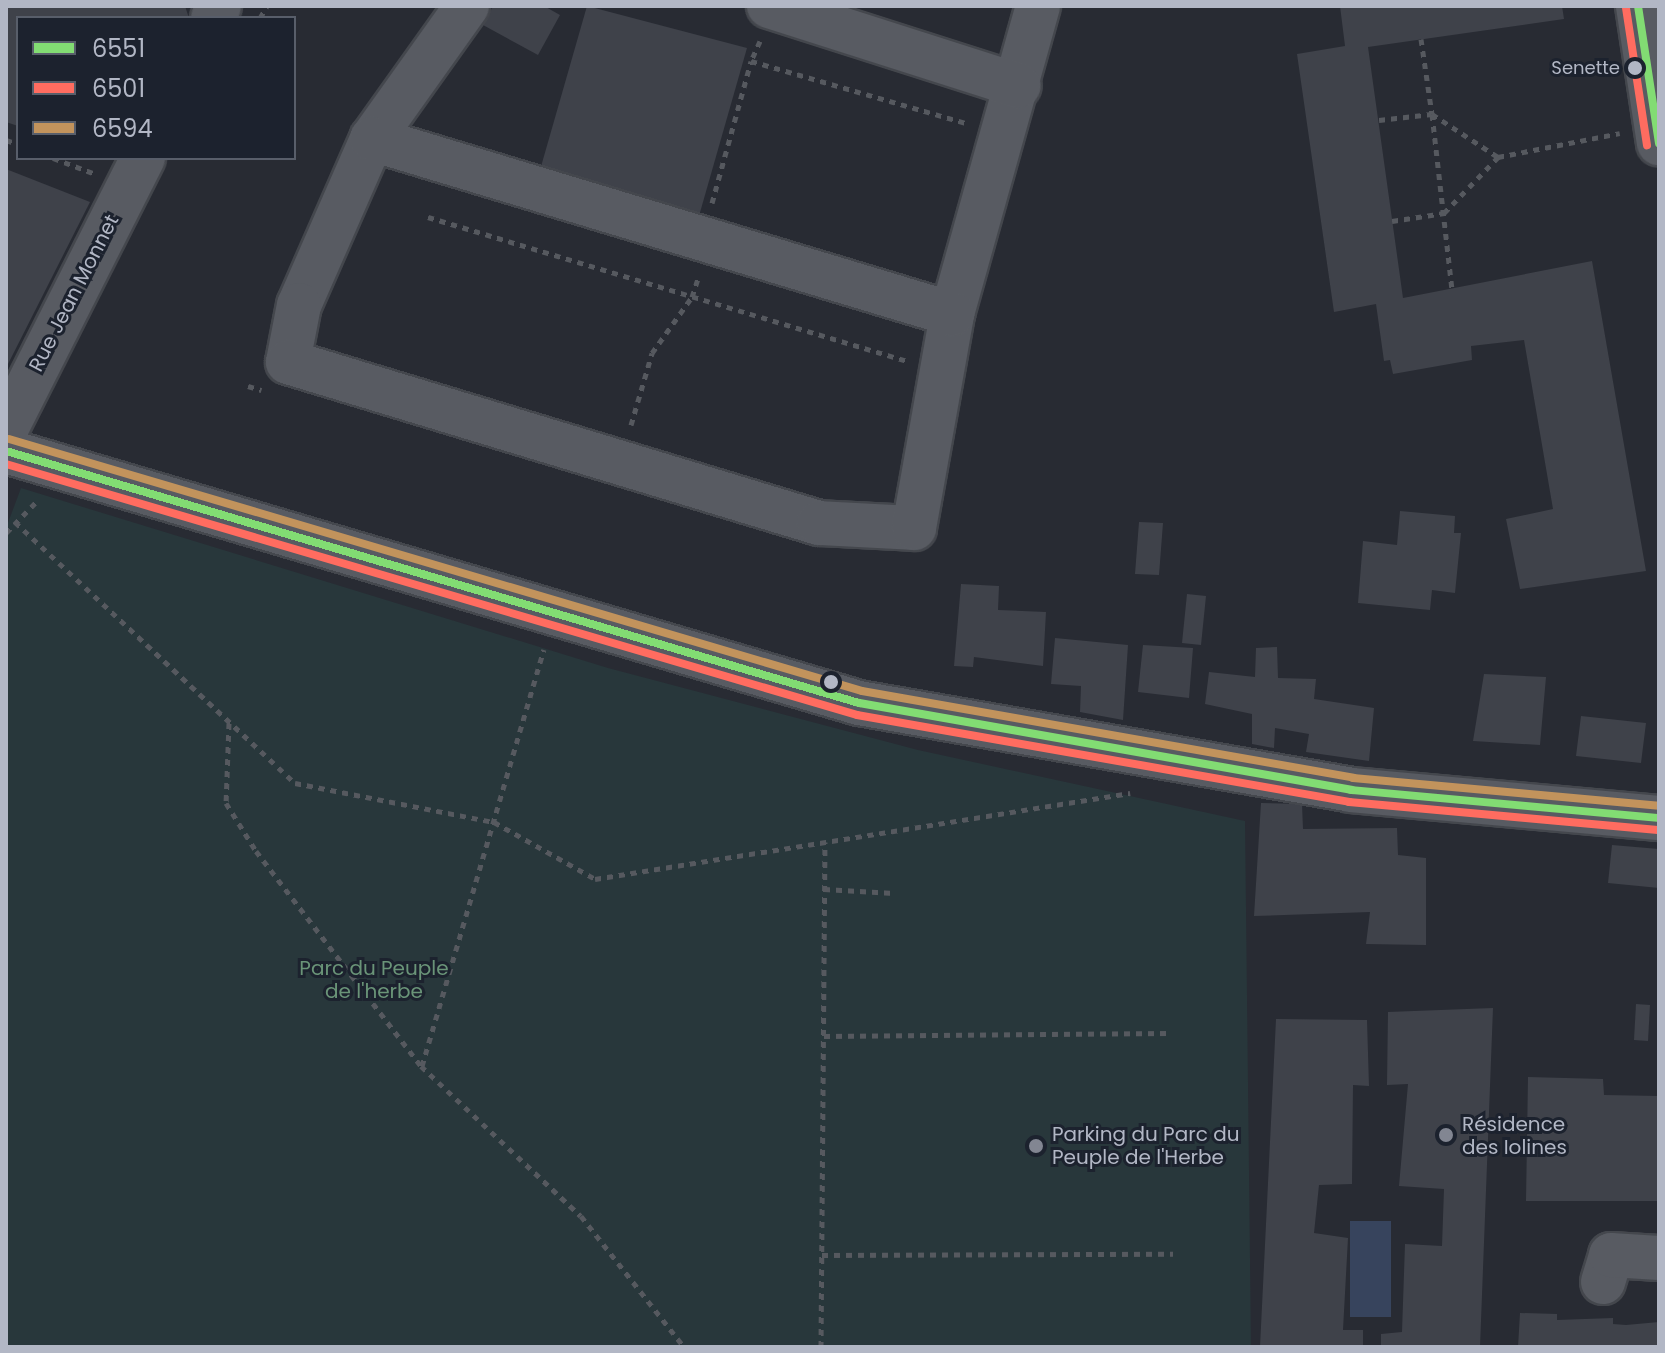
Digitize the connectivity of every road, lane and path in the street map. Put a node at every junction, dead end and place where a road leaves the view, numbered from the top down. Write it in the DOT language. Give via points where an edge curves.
graph roads {
  1 [pos="467,6"];
  2 [pos="1038,6"];
  3 [pos="1638,6"];
  4 [pos="778,9"];
  5 [pos="1421,39"];
  6 [pos="751,61"];
  7 [pos="1019,86"];
  8 [pos="1432,114"];
  9 [pos="1379,120"];
  10 [pos="1005,134"];
  11 [pos="1644,137"];
  12 [pos="372,139"];
  13 [pos="1498,157"];
  14 [pos="142,160"];
  15 [pos="1444,213"];
  16 [pos="709,215"];
  17 [pos="428,217"];
  18 [pos="1392,221"];
  19 [pos="1452,289"];
  20 [pos="692,297"];
  21 [pos="952,314"];
  22 [pos="942,371"];
  23 [pos="6,429"];
  24 [pos="6,451"];
  25 [pos="621,462"];
  26 [pos="43,496"];
  27 [pos="15,522"];
  28 [pos="6,533"];
  29 [pos="545,648"];
  30 [pos="229,722"];
  31 [pos="1140,787"];
  32 [pos="1659,818"];
  33 [pos="494,822"];
  34 [pos="825,842"];
  35 [pos="824,889"];
  36 [pos="894,893"];
  37 [pos="1170,1033"];
  38 [pos="824,1036"];
  39 [pos="421,1066"];
  40 [pos="1173,1254"];
  41 [pos="822,1255"];
  42 [pos="1659,1258"];
  43 [pos="1603,1282"];
  44 [pos="684,1347"];
  45 [pos="821,1347"];
  1 -- 12 [label="street"];
  2 -- 7 [label="street"];
  3 -- 11 [label="street"];
  4 -- 6 [label="path"];
  4 -- 7 [label="street"];
  5 -- 8 [label="path"];
  6 -- 10 [label="path"];
  6 -- 16 [label="path"];
  7 -- 10 [label="street"];
  8 -- 9 [label="path"];
  8 -- 13 [label="path"];
  8 -- 15 [label="path"];
  10 -- 21 [label="street"];
  11 -- 13 [label="path"];
  12 -- 21 [label="street"];
  12 -- 25 [label="street" via="299,305 288,362"];
  13 -- 15 [label="path"];
  14 -- 23 [label="street, Rue Jean Monnet"];
  15 -- 18 [label="path"];
  15 -- 19 [label="path"];
  17 -- 20 [label="path"];
  20 -- 22 [label="path"];
  20 -- 25 [label="path" via="652,353"];
  21 -- 22 [label="street"];
  22 -- 25 [label="street" via="914,528 819,523"];
  24 -- 32 [label="street" via="859,703 1351,790"];
  26 -- 27 [label="path"];
  27 -- 28 [label="path"];
  27 -- 30 [label="path"];
  29 -- 33 [label="path"];
  30 -- 33 [label="path" via="295,783"];
  30 -- 39 [label="path" via="226,803"];
  31 -- 34 [label="path" via="1086,802"];
  33 -- 34 [label="path" via="595,879"];
  33 -- 39 [label="path"];
  34 -- 35 [label="path"];
  35 -- 36 [label="path"];
  35 -- 38 [label="path"];
  37 -- 38 [label="path"];
  38 -- 41 [label="path"];
  39 -- 44 [label="path" via="581,1216"];
  40 -- 41 [label="path"];
  41 -- 45 [label="path"];
  42 -- 43 [label="street" via="1611,1255"];
}
